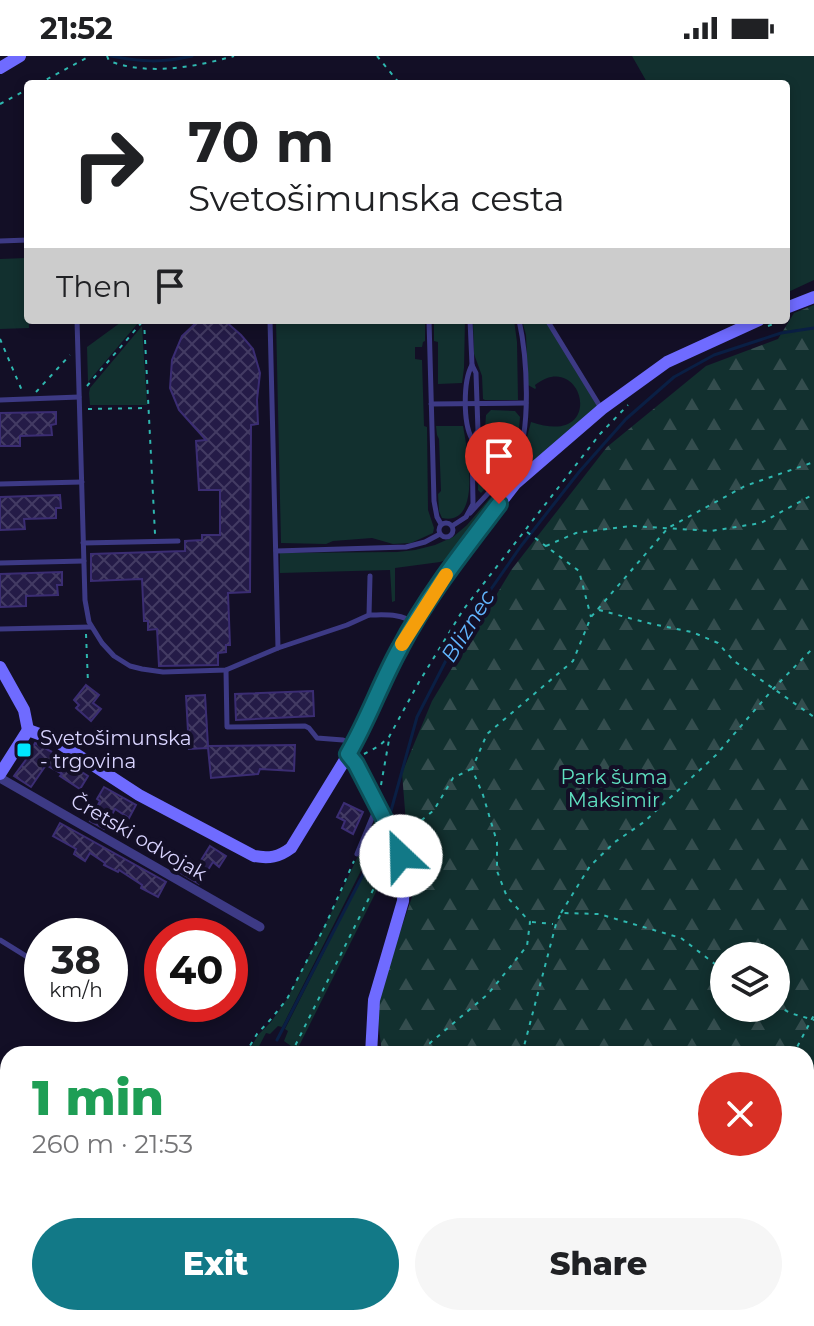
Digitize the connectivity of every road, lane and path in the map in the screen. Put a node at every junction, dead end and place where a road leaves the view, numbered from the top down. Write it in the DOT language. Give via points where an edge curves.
graph roads {
  1 [pos="20,56"];
  2 [pos="90,56"];
  3 [pos="107,56"];
  4 [pos="234,56"];
  5 [pos="377,56"];
  6 [pos="0,68"];
  7 [pos="45,80"];
  8 [pos="397,80"];
  9 [pos="24,91"];
  10 [pos="0,104"];
  11 [pos="24,240"];
  12 [pos="0,241"];
  13 [pos="814,297"];
  14 [pos="790,306"];
  15 [pos="77,324"];
  16 [pos="141,324"];
  17 [pos="144,324"];
  18 [pos="270,324"];
  19 [pos="429,324"];
  20 [pos="470,324"];
  21 [pos="520,324"];
  22 [pos="549,324"];
  23 [pos="759,324"];
  24 [pos="0,339"];
  25 [pos="70,354"];
  26 [pos="472,365"];
  27 [pos="86,386"];
  28 [pos="79,397"];
  29 [pos="27,399"];
  30 [pos="0,400"];
  31 [pos="526,403"];
  32 [pos="630,403"];
  33 [pos="431,404"];
  34 [pos="466,404"];
  35 [pos="477,404"];
  36 [pos="148,408"];
  37 [pos="86,409"];
  38 [pos="602,409"];
  39 [pos="472,439"];
  40 [pos="814,462"];
  41 [pos="82,482"];
  42 [pos="0,484"];
  43 [pos="814,494"];
  44 [pos="470,513"];
  45 [pos="441,524"];
  46 [pos="452,526"];
  47 [pos="668,528"];
  48 [pos="526,532"];
  49 [pos="440,534"];
  50 [pos="155,541"];
  51 [pos="178,541"];
  52 [pos="83,543"];
  53 [pos="546,546"];
  54 [pos="276,551"];
  55 [pos="84,561"];
  56 [pos="0,563"];
  57 [pos="370,576"];
  58 [pos="598,609"];
  59 [pos="369,615"];
  60 [pos="591,617"];
  61 [pos="415,623"];
  62 [pos="91,627"];
  63 [pos="0,629"];
  64 [pos="86,633"];
  65 [pos="814,647"];
  66 [pos="278,648"];
  67 [pos="226,670"];
  68 [pos="2,674"];
  69 [pos="88,683"];
  70 [pos="773,689"];
  71 [pos="814,717"];
  72 [pos="28,730"];
  73 [pos="389,737"];
  74 [pos="353,754"];
  75 [pos="6,755"];
  76 [pos="472,769"];
  77 [pos="0,776"];
  78 [pos="379,809"];
  79 [pos="394,837"];
  80 [pos="357,854"];
  81 [pos="561,913"];
  82 [pos="530,922"];
  83 [pos="556,924"];
  84 [pos="260,927"];
  85 [pos="0,940"];
  86 [pos="24,955"];
  87 [pos="710,960"];
  88 [pos="790,1013"];
  89 [pos="814,1015"];
  90 [pos="812,1020"];
  91 [pos="250,1046"];
  92 [pos="295,1046"];
  93 [pos="371,1046"];
  94 [pos="430,1046"];
  95 [pos="524,1046"];
  96 [pos="798,1046"];
  1 -- 6 [label="street"];
  2 -- 7 [label="path"];
  3 -- 4 [label="path" via="118,64 159,69"];
  5 -- 8 [label="path"];
  9 -- 10 [label="path"];
  11 -- 12 [label="lane"];
  13 -- 14 [label="street"];
  15 -- 28 [label="lane"];
  16 -- 27 [label="path"];
  17 -- 36 [label="path"];
  18 -- 54 [label="lane"];
  19 -- 33 [label="lane"];
  20 -- 26 [label="lane"];
  21 -- 31 [label="lane"];
  22 -- 38 [label="lane"];
  23 -- 38 [label="street" via="667,362"];
  24 -- 29 [label="path"];
  25 -- 29 [label="path"];
  26 -- 34 [label="lane"];
  26 -- 35 [label="lane"];
  28 -- 29 [label="lane"];
  28 -- 41 [label="lane"];
  29 -- 30 [label="lane"];
  31 -- 35 [label="lane"];
  31 -- 44 [label="lane" via="515,464"];
  32 -- 48 [label="path"];
  33 -- 34 [label="lane"];
  33 -- 45 [label="lane" via="434,510"];
  34 -- 35 [label="lane"];
  34 -- 39 [label="lane"];
  35 -- 39 [label="lane" via="478,431"];
  36 -- 37 [label="path"];
  36 -- 50 [label="path"];
  38 -- 61 [label="street" via="515,484"];
  39 -- 44 [label="lane"];
  40 -- 47 [label="path" via="745,486"];
  41 -- 42 [label="lane"];
  41 -- 52 [label="lane"];
  43 -- 47 [label="path" via="761,523 711,531"];
  44 -- 46 [label="lane"];
  45 -- 46 [label="lane"];
  45 -- 49 [label="lane"];
  46 -- 49 [label="lane" via="451,535"];
  47 -- 53 [label="path" via="631,526 576,533"];
  47 -- 58 [label="path"];
  48 -- 53 [label="path"];
  48 -- 73 [label="path" via="463,610"];
  49 -- 54 [label="lane" via="413,547"];
  50 -- 51 [label="lane"];
  50 -- 52 [label="lane"];
  52 -- 55 [label="lane"];
  53 -- 60 [label="path" via="579,571"];
  54 -- 66 [label="lane"];
  55 -- 56 [label="lane"];
  55 -- 62 [label="lane"];
  57 -- 59 [label="lane"];
  58 -- 60 [label="path"];
  58 -- 70 [label="path" via="718,643"];
  59 -- 61 [label="lane" via="403,616"];
  59 -- 66 [label="lane"];
  60 -- 76 [label="path" via="573,661 487,734"];
  61 -- 74 [label="street"];
  62 -- 63 [label="lane"];
  62 -- 67 [label="lane" via="107,650 136,668"];
  64 -- 69 [label="path"];
  65 -- 70 [label="path"];
  66 -- 67 [label="lane"];
  67 -- 74 [label="lane" via="227,727 305,726 317,738 343,740"];
  68 -- 72 [label="street" via="24,710"];
  70 -- 71 [label="path"];
  70 -- 81 [label="path" via="716,755 590,866"];
  72 -- 74 [label="street" via="53,739 139,795 264,858 291,848"];
  72 -- 75 [label="street"];
  73 -- 74 [label="path"];
  73 -- 78 [label="path"];
  74 -- 78 [label="street"];
  75 -- 77 [label="street"];
  76 -- 79 [label="path" via="453,778 434,810"];
  76 -- 82 [label="path" via="497,842 497,871 507,897"];
  77 -- 84 [label="street, Čretski odvojak"];
  78 -- 79 [label="street"];
  78 -- 80 [label="lane"];
  79 -- 92 [label="path"];
  79 -- 93 [label="street" via="404,871 403,901 374,1000"];
  80 -- 91 [label="path" via="287,999"];
  81 -- 83 [label="path"];
  81 -- 87 [label="path" via="599,914 681,938"];
  82 -- 83 [label="path"];
  82 -- 94 [label="path" via="527,946 488,994"];
  83 -- 95 [label="path"];
  85 -- 86 [label="lane"];
  88 -- 90 [label="path"];
  89 -- 90 [label="path"];
  90 -- 96 [label="path"];
}
